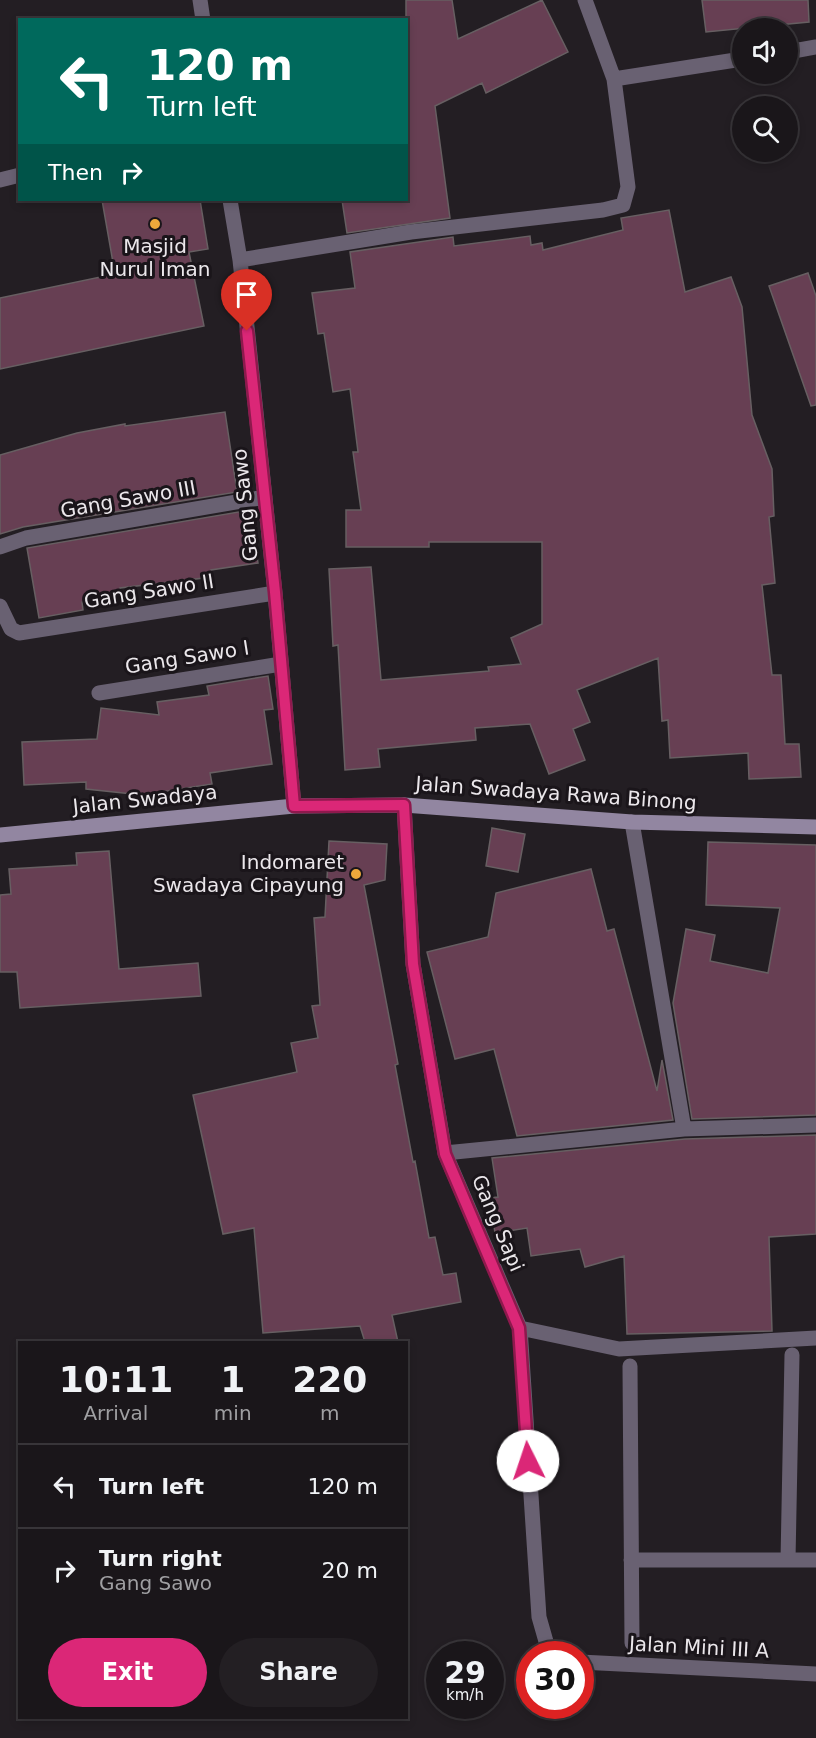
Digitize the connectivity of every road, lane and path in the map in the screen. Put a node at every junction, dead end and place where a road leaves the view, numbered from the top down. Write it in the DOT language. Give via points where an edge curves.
graph roads {
  1 [pos="200,0"];
  2 [pos="585,0"];
  3 [pos="203,18"];
  4 [pos="816,47"];
  5 [pos="798,50"];
  6 [pos="732,61"];
  7 [pos="614,79"];
  8 [pos="18,176"];
  9 [pos="0,180"];
  10 [pos="230,201"];
  11 [pos="240,260"];
  12 [pos="265,497"];
  13 [pos="0,547"];
  14 [pos="275,592"];
  15 [pos="0,606"];
  16 [pos="280,663"];
  17 [pos="99,693"];
  18 [pos="404,805"];
  19 [pos="294,806"];
  20 [pos="632,822"];
  21 [pos="816,827"];
  22 [pos="0,835"];
  23 [pos="816,1125"];
  24 [pos="684,1129"];
  25 [pos="445,1154"];
  26 [pos="519,1328"];
  27 [pos="816,1338"];
  28 [pos="792,1355"];
  29 [pos="630,1366"];
  30 [pos="631,1560"];
  31 [pos="788,1560"];
  32 [pos="816,1560"];
  33 [pos="546,1641"];
  34 [pos="632,1643"];
  35 [pos="594,1663"];
  36 [pos="816,1674"];
  1 -- 3 [label="street"];
  2 -- 7 [label="street"];
  4 -- 5 [label="street"];
  6 -- 7 [label="street"];
  7 -- 11 [label="street" via="628,187 623,205 411,232"];
  8 -- 9 [label="street"];
  10 -- 11 [label="street, Gang Sawo"];
  11 -- 12 [label="street, Gang Sawo"];
  12 -- 13 [label="street, Gang Sawo III" via="26,538"];
  12 -- 14 [label="street, Gang Sawo"];
  14 -- 15 [label="street, Gang Sawo II" via="20,633 11,629"];
  14 -- 16 [label="street, Gang Sawo"];
  16 -- 17 [label="street, Gang Sawo I"];
  16 -- 19 [label="street, Gang Sawo"];
  18 -- 19 [label="main road, Jalan Swadaya Rawa Binong"];
  18 -- 20 [label="main road, Jalan Swadaya Rawa Binong"];
  18 -- 25 [label="street, Gang Sapi" via="413,964"];
  19 -- 22 [label="main road, Jalan Swadaya"];
  20 -- 21 [label="main road, Jalan Swadaya Rawa Binong"];
  20 -- 24 [label="street"];
  23 -- 24 [label="street"];
  24 -- 25 [label="street"];
  25 -- 26 [label="street, Gang Sapi"];
  26 -- 27 [label="street" via="619,1349"];
  26 -- 33 [label="street, Gang Sapi" via="539,1617"];
  28 -- 31 [label="street"];
  29 -- 30 [label="street"];
  30 -- 31 [label="street"];
  30 -- 34 [label="street"];
  31 -- 32 [label="street"];
  35 -- 36 [label="street, Jalan Mini III A"];
}
